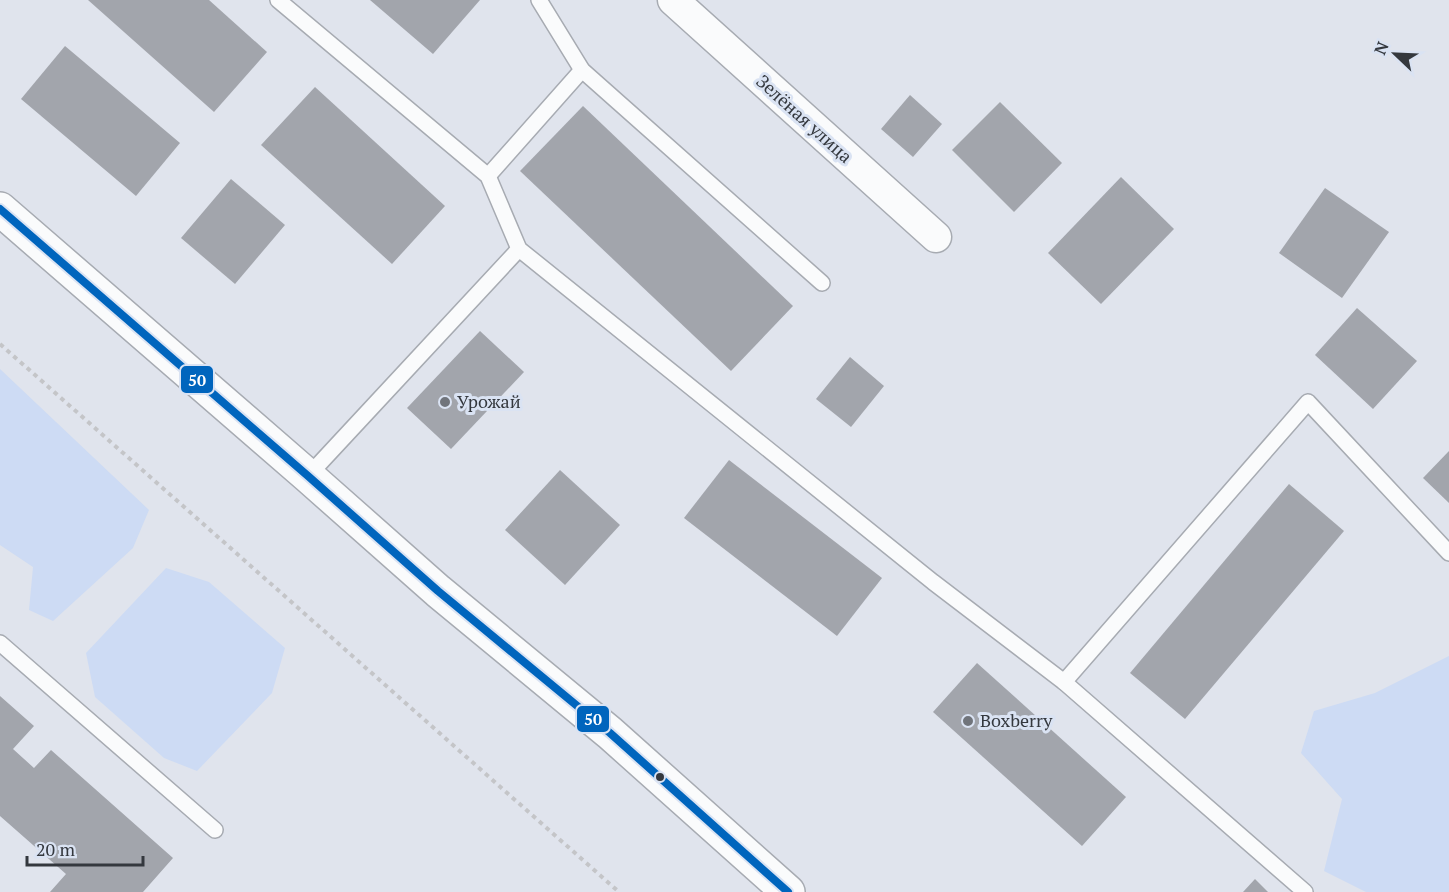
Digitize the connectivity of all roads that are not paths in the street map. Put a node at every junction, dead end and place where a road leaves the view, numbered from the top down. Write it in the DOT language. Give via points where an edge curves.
graph roads {
  1 [pos="278,0"];
  2 [pos="539,0"];
  3 [pos="673,0"];
  4 [pos="582,70"];
  5 [pos="488,176"];
  6 [pos="0,210"];
  7 [pos="936,237"];
  8 [pos="519,249"];
  9 [pos="822,283"];
  10 [pos="308,476"];
  11 [pos="1449,553"];
  12 [pos="0,643"];
  13 [pos="1064,682"];
  14 [pos="215,830"];
  15 [pos="787,892"];
  16 [pos="1305,892"];
  1 -- 5 [label="lane"];
  2 -- 4 [label="lane"];
  3 -- 7 [label="street, Зелёная улица"];
  4 -- 5 [label="lane"];
  4 -- 9 [label="lane"];
  5 -- 8 [label="lane"];
  6 -- 10 [label="main road"];
  8 -- 10 [label="lane"];
  8 -- 13 [label="lane" via="933,582"];
  10 -- 15 [label="main road" via="438,591 609,733"];
  11 -- 13 [label="lane" via="1308,402"];
  12 -- 14 [label="lane"];
  13 -- 16 [label="lane"];
}
